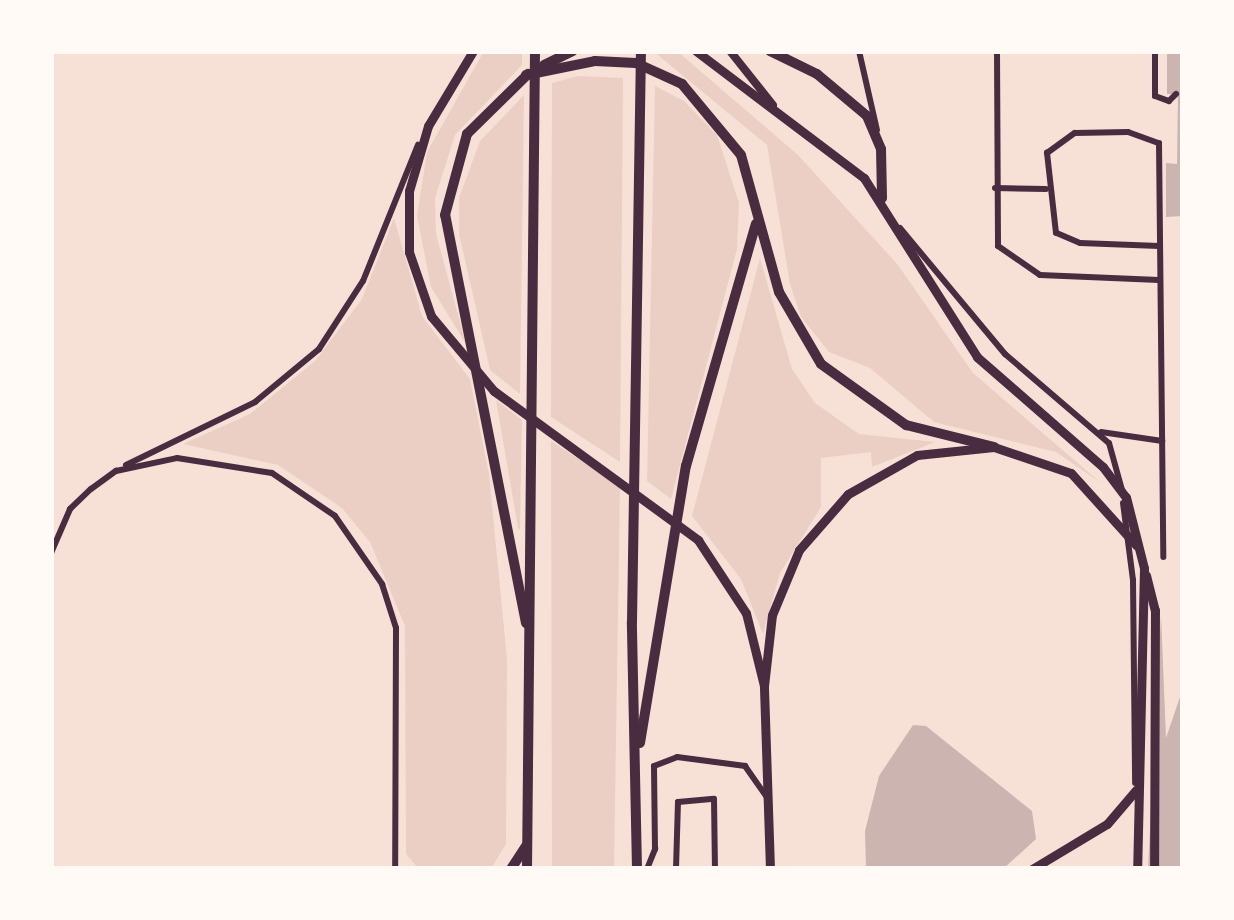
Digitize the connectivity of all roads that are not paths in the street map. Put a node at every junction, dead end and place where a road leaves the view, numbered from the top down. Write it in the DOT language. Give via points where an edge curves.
graph roads {
  1 [pos="473,51"];
  2 [pos="535,51"];
  3 [pos="573,51"];
  4 [pos="641,51"];
  5 [pos="696,51"];
  6 [pos="730,51"];
  7 [pos="770,51"];
  8 [pos="859,51"];
  9 [pos="997,51"];
  10 [pos="1155,51"];
  11 [pos="526,76"];
  12 [pos="1176,94"];
  13 [pos="782,115"];
  14 [pos="428,126"];
  15 [pos="878,134"];
  16 [pos="995,188"];
  17 [pos="1047,189"];
  18 [pos="881,197"];
  19 [pos="758,219"];
  20 [pos="900,228"];
  21 [pos="1160,246"];
  22 [pos="1159,280"];
  23 [pos="1090,426"];
  24 [pos="1162,441"];
  25 [pos="994,447"];
  26 [pos="116,472"];
  27 [pos="51,553"];
  28 [pos="1163,557"];
  29 [pos="1144,562"];
  30 [pos="530,644"];
  31 [pos="764,686"];
  32 [pos="636,770"];
  33 [pos="1138,786"];
  34 [pos="767,799"];
  35 [pos="528,843"];
  36 [pos="394,869"];
  37 [pos="511,869"];
  38 [pos="527,869"];
  39 [pos="637,869"];
  40 [pos="647,869"];
  41 [pos="676,869"];
  42 [pos="715,869"];
  43 [pos="770,869"];
  44 [pos="1032,869"];
  45 [pos="1136,869"];
  46 [pos="1154,869"];
  1 -- 14 [label="main road"];
  2 -- 30 [label="main road"];
  3 -- 11 [label="main road"];
  4 -- 32 [label="main road"];
  5 -- 13 [label="main road"];
  6 -- 13 [label="street"];
  7 -- 15 [label="main road" via="839,90"];
  8 -- 15 [label="street"];
  9 -- 16 [label="street"];
  10 -- 12 [label="street" via="1155,96 1169,101"];
  11 -- 19 [label="main road" via="595,61 657,70 705,103 741,155"];
  11 -- 30 [label="main road" via="482,114 456,156 446,232"];
  13 -- 18 [label="main road"];
  14 -- 26 [label="street" via="363,281 319,349 255,402"];
  14 -- 31 [label="main road" via="406,220 418,285 471,370 681,524 728,578"];
  15 -- 18 [label="main road"];
  16 -- 17 [label="street"];
  16 -- 22 [label="street" via="998,246 1026,271"];
  17 -- 21 [label="street" via="1049,224 1066,240"];
  17 -- 21 [label="street" via="1047,153 1064,137 1151,137 1162,155"];
  18 -- 20 [label="main road"];
  19 -- 25 [label="main road" via="800,335 836,378 884,414"];
  19 -- 32 [label="main road" via="686,466"];
  20 -- 23 [label="street" via="1005,354"];
  20 -- 29 [label="main road" via="960,334 1007,389 1103,466 1126,497"];
  21 -- 22 [label="street"];
  22 -- 24 [label="street"];
  23 -- 24 [label="street"];
  23 -- 45 [label="street" via="1109,443 1119,470 1133,580"];
  24 -- 28 [label="street"];
  25 -- 29 [label="main road" via="1071,473 1102,499"];
  25 -- 31 [label="main road" via="939,449 869,478 828,512 784,577"];
  26 -- 27 [label="street" via="70,509"];
  26 -- 36 [label="street" via="176,458 237,461 305,493 362,549 396,628"];
  29 -- 33 [label="main road"];
  29 -- 46 [label="main road" via="1155,610"];
  30 -- 35 [label="main road"];
  31 -- 34 [label="main road"];
  32 -- 39 [label="main road"];
  33 -- 44 [label="main road" via="1107,824"];
  33 -- 45 [label="main road"];
  34 -- 40 [label="street" via="745,766 676,757 654,766 655,849"];
  34 -- 43 [label="main road"];
  35 -- 37 [label="main road"];
  35 -- 38 [label="main road"];
  41 -- 42 [label="street" via="678,802 714,800"];
}
